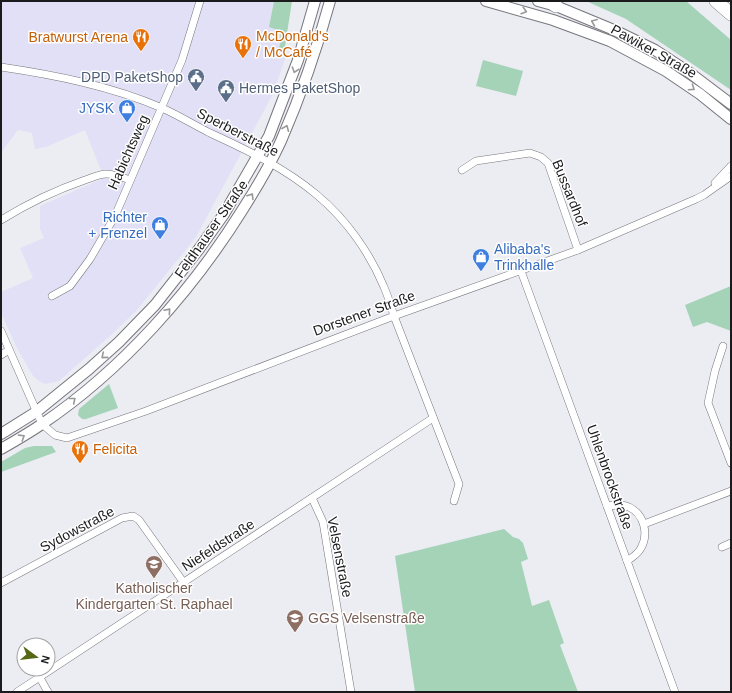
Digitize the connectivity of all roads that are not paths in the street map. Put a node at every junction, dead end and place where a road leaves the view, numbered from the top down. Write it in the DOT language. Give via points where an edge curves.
graph roads {
  1 [pos="200,1"];
  2 [pos="315,1"];
  3 [pos="330,1"];
  4 [pos="486,1"];
  5 [pos="538,1"];
  6 [pos="716,1"];
  7 [pos="552,4"];
  8 [pos="731,14"];
  9 [pos="1,67"];
  10 [pos="731,104"];
  11 [pos="162,108"];
  12 [pos="731,119"];
  13 [pos="258,156"];
  14 [pos="270,163"];
  15 [pos="731,166"];
  16 [pos="462,170"];
  17 [pos="731,176"];
  18 [pos="130,180"];
  19 [pos="696,200"];
  20 [pos="1,220"];
  21 [pos="578,250"];
  22 [pos="521,271"];
  23 [pos="52,296"];
  24 [pos="394,316"];
  25 [pos="1,331"];
  26 [pos="723,346"];
  27 [pos="9,350"];
  28 [pos="1,355"];
  29 [pos="36,412"];
  30 [pos="433,418"];
  31 [pos="42,424"];
  32 [pos="1,434"];
  33 [pos="1,449"];
  34 [pos="731,463"];
  35 [pos="731,491"];
  36 [pos="312,498"];
  37 [pos="454,501"];
  38 [pos="607,506"];
  39 [pos="644,524"];
  40 [pos="731,543"];
  41 [pos="722,547"];
  42 [pos="627,560"];
  43 [pos="1,583"];
  44 [pos="184,583"];
  45 [pos="40,678"];
  46 [pos="17,692"];
  47 [pos="48,692"];
  48 [pos="351,692"];
  49 [pos="675,692"];
  1 -- 11 [label="street, Habichtsweg" via="182,60"];
  2 -- 13 [label="main road, Feldhauser Straße, one-way" via="289,86"];
  14 -- 3 [label="main road, Feldhauser Straße, one-way" via="292,115 318,44"];
  4 -- 12 [label="main road, Pawiker Straße, one-way" via="553,20 610,41 666,71"];
  5 -- 7 [label="main road, Pawiker Straße"];
  6 -- 8 [label="highway"];
  10 -- 7 [label="main road, Pawiker Straße, one-way" via="690,72 655,50"];
  9 -- 11 [label="street, Sperberstraße" via="68,79 111,90"];
  11 -- 13 [label="street, Sperberstraße"];
  11 -- 18 [label="street, Habichtsweg"];
  13 -- 14 [label="street, Sperberstraße"];
  13 -- 29 [label="main road, Feldhauser Straße, one-way" via="224,214 155,305 89,369"];
  14 -- 24 [label="street, Sperberstraße" via="317,195 344,223 376,269"];
  31 -- 14 [label="main road, Feldhauser Straße, one-way" via="94,384 166,314 211,258 260,183"];
  15 -- 19 [label="street, Dorstener Straße"];
  16 -- 21 [label="street, Bussardhof" via="476,161 514,154 530,153 542,157 548,163"];
  17 -- 19 [label="street, Dorstener Straße"];
  18 -- 20 [label="street" via="116,175 98,176 23,206"];
  18 -- 23 [label="street, Habichtsweg" via="115,216 90,259 70,286"];
  19 -- 21 [label="street, Dorstener Straße"];
  21 -- 22 [label="street, Dorstener Straße"];
  22 -- 24 [label="street, Dorstener Straße"];
  22 -- 38 [label="street, Uhlenbrockstraße"];
  24 -- 30 [label="street"];
  24 -- 31 [label="street, Dorstener Straße" via="79,435 67,438 55,435"];
  25 -- 27 [label="street, Dorstener Straße"];
  26 -- 34 [label="street" via="714,371 708,403"];
  27 -- 28 [label="street"];
  27 -- 29 [label="street, Dorstener Straße"];
  29 -- 31 [label="street, Dorstener Straße"];
  29 -- 32 [label="main road"];
  30 -- 36 [label="street, Niefeldstraße"];
  30 -- 37 [label="street" via="459,484"];
  33 -- 31 [label="main road, one-way"];
  35 -- 39 [label="street"];
  36 -- 44 [label="street, Niefeldstraße"];
  36 -- 48 [label="street, Velsenstraße" via="323,522"];
  38 -- 39 [label="street" via="618,504 629,507 638,514"];
  38 -- 42 [label="street, Uhlenbrockstraße"];
  39 -- 42 [label="street" via="644,541 638,553"];
  40 -- 41 [label="street"];
  42 -- 49 [label="street, Uhlenbrockstraße"];
  43 -- 44 [label="street, Sydowstraße" via="122,518 133,516 139,520"];
  44 -- 45 [label="street, Niefeldstraße"];
  45 -- 46 [label="street, Niefeldstraße"];
  45 -- 47 [label="street"];
}
